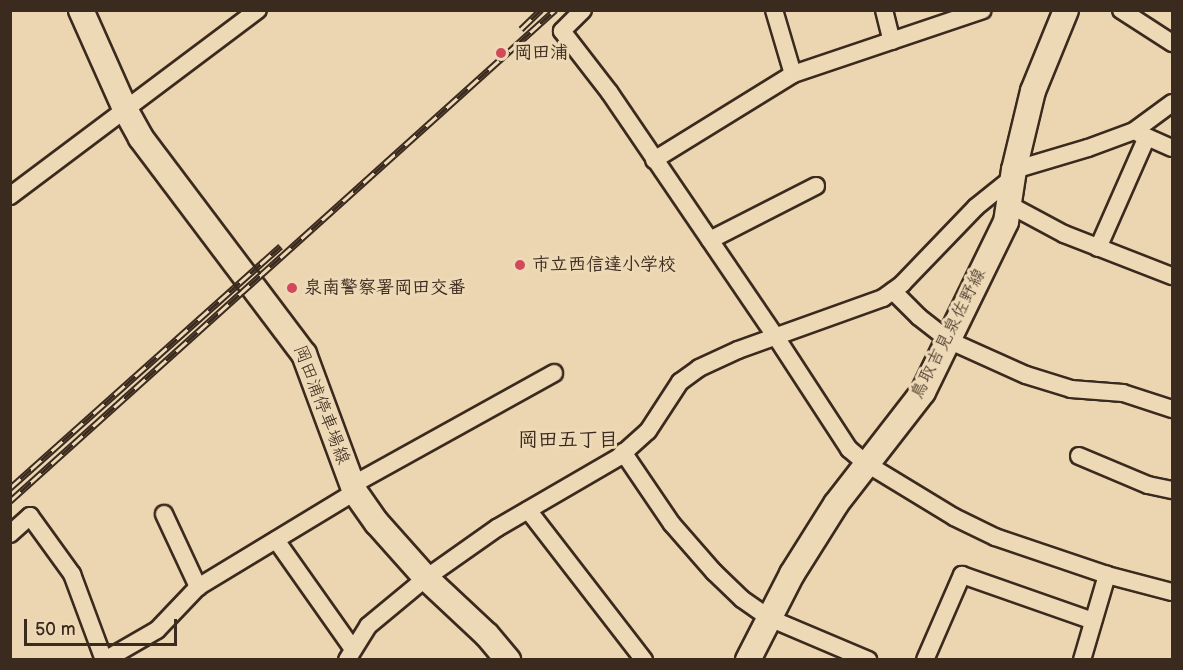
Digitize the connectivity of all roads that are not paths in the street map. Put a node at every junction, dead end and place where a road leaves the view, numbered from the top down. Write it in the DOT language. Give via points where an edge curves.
graph roads {
  1 [pos="81,10"];
  2 [pos="258,10"];
  3 [pos="584,10"];
  4 [pos="774,10"];
  5 [pos="884,10"];
  6 [pos="983,10"];
  7 [pos="1066,10"];
  8 [pos="1121,10"];
  9 [pos="892,41"];
  10 [pos="1173,43"];
  11 [pos="793,74"];
  12 [pos="1173,103"];
  13 [pos="125,109"];
  14 [pos="1141,134"];
  15 [pos="1173,148"];
  16 [pos="654,160"];
  17 [pos="1013,174"];
  18 [pos="816,186"];
  19 [pos="10,196"];
  20 [pos="1008,204"];
  21 [pos="710,240"];
  22 [pos="1098,248"];
  23 [pos="1173,276"];
  24 [pos="893,291"];
  25 [pos="776,337"];
  26 [pos="948,340"];
  27 [pos="554,373"];
  28 [pos="1173,409"];
  29 [pos="623,452"];
  30 [pos="1079,456"];
  31 [pos="867,464"];
  32 [pos="353,489"];
  33 [pos="1173,490"];
  34 [pos="528,510"];
  35 [pos="164,514"];
  36 [pos="10,534"];
  37 [pos="276,540"];
  38 [pos="1107,575"];
  39 [pos="426,578"];
  40 [pos="198,587"];
  41 [pos="1173,592"];
  42 [pos="769,618"];
  43 [pos="1094,621"];
  44 [pos="350,654"];
  45 [pos="104,660"];
  46 [pos="508,660"];
  47 [pos="644,660"];
  48 [pos="748,660"];
  49 [pos="868,660"];
  50 [pos="925,660"];
  51 [pos="1082,660"];
  1 -- 13 [label="main road, 岡田浦停車場線"];
  2 -- 13 [label="street"];
  3 -- 16 [label="street" via="562,31 610,93"];
  4 -- 11 [label="street"];
  5 -- 9 [label="street"];
  6 -- 9 [label="street"];
  7 -- 17 [label="main road, 鳥取吉見泉佐野線" via="1033,91"];
  8 -- 10 [label="street"];
  9 -- 11 [label="street"];
  11 -- 16 [label="street"];
  12 -- 14 [label="street"];
  13 -- 19 [label="street"];
  13 -- 32 [label="main road, 岡田浦停車場線" via="141,138 197,214 295,338"];
  14 -- 15 [label="street"];
  14 -- 17 [label="street"];
  14 -- 22 [label="street"];
  16 -- 21 [label="street"];
  17 -- 20 [label="main road, 鳥取吉見泉佐野線"];
  17 -- 24 [label="street"];
  18 -- 21 [label="street"];
  20 -- 22 [label="street"];
  20 -- 26 [label="main road, 鳥取吉見泉佐野線" via="1006,222"];
  21 -- 25 [label="street"];
  22 -- 23 [label="street"];
  24 -- 25 [label="street"];
  24 -- 26 [label="street"];
  25 -- 29 [label="street" via="699,368 680,382 648,431"];
  25 -- 31 [label="street" via="843,441"];
  26 -- 28 [label="street" via="1026,375 1071,389 1123,393"];
  26 -- 31 [label="main road, 鳥取吉見泉佐野線" via="923,392"];
  27 -- 32 [label="street"];
  29 -- 34 [label="street"];
  29 -- 42 [label="street" via="672,524 714,572"];
  30 -- 33 [label="street" via="1148,485"];
  31 -- 38 [label="street" via="995,537"];
  31 -- 42 [label="main road, 鳥取吉見泉佐野線" via="836,504"];
  32 -- 37 [label="street"];
  32 -- 39 [label="main road, 岡田浦停車場線" via="377,523"];
  34 -- 39 [label="street"];
  34 -- 47 [label="street"];
  35 -- 40 [label="street"];
  36 -- 45 [label="street" via="30,516 72,574"];
  37 -- 40 [label="street"];
  37 -- 44 [label="street"];
  38 -- 41 [label="street"];
  38 -- 43 [label="street"];
  39 -- 44 [label="street" via="368,626"];
  39 -- 46 [label="main road, 岡田浦停車場線"];
  40 -- 45 [label="street" via="157,630"];
  42 -- 48 [label="main road, 鳥取吉見泉佐野線"];
  42 -- 49 [label="street"];
  43 -- 50 [label="street" via="962,574"];
  43 -- 51 [label="street"];
}
